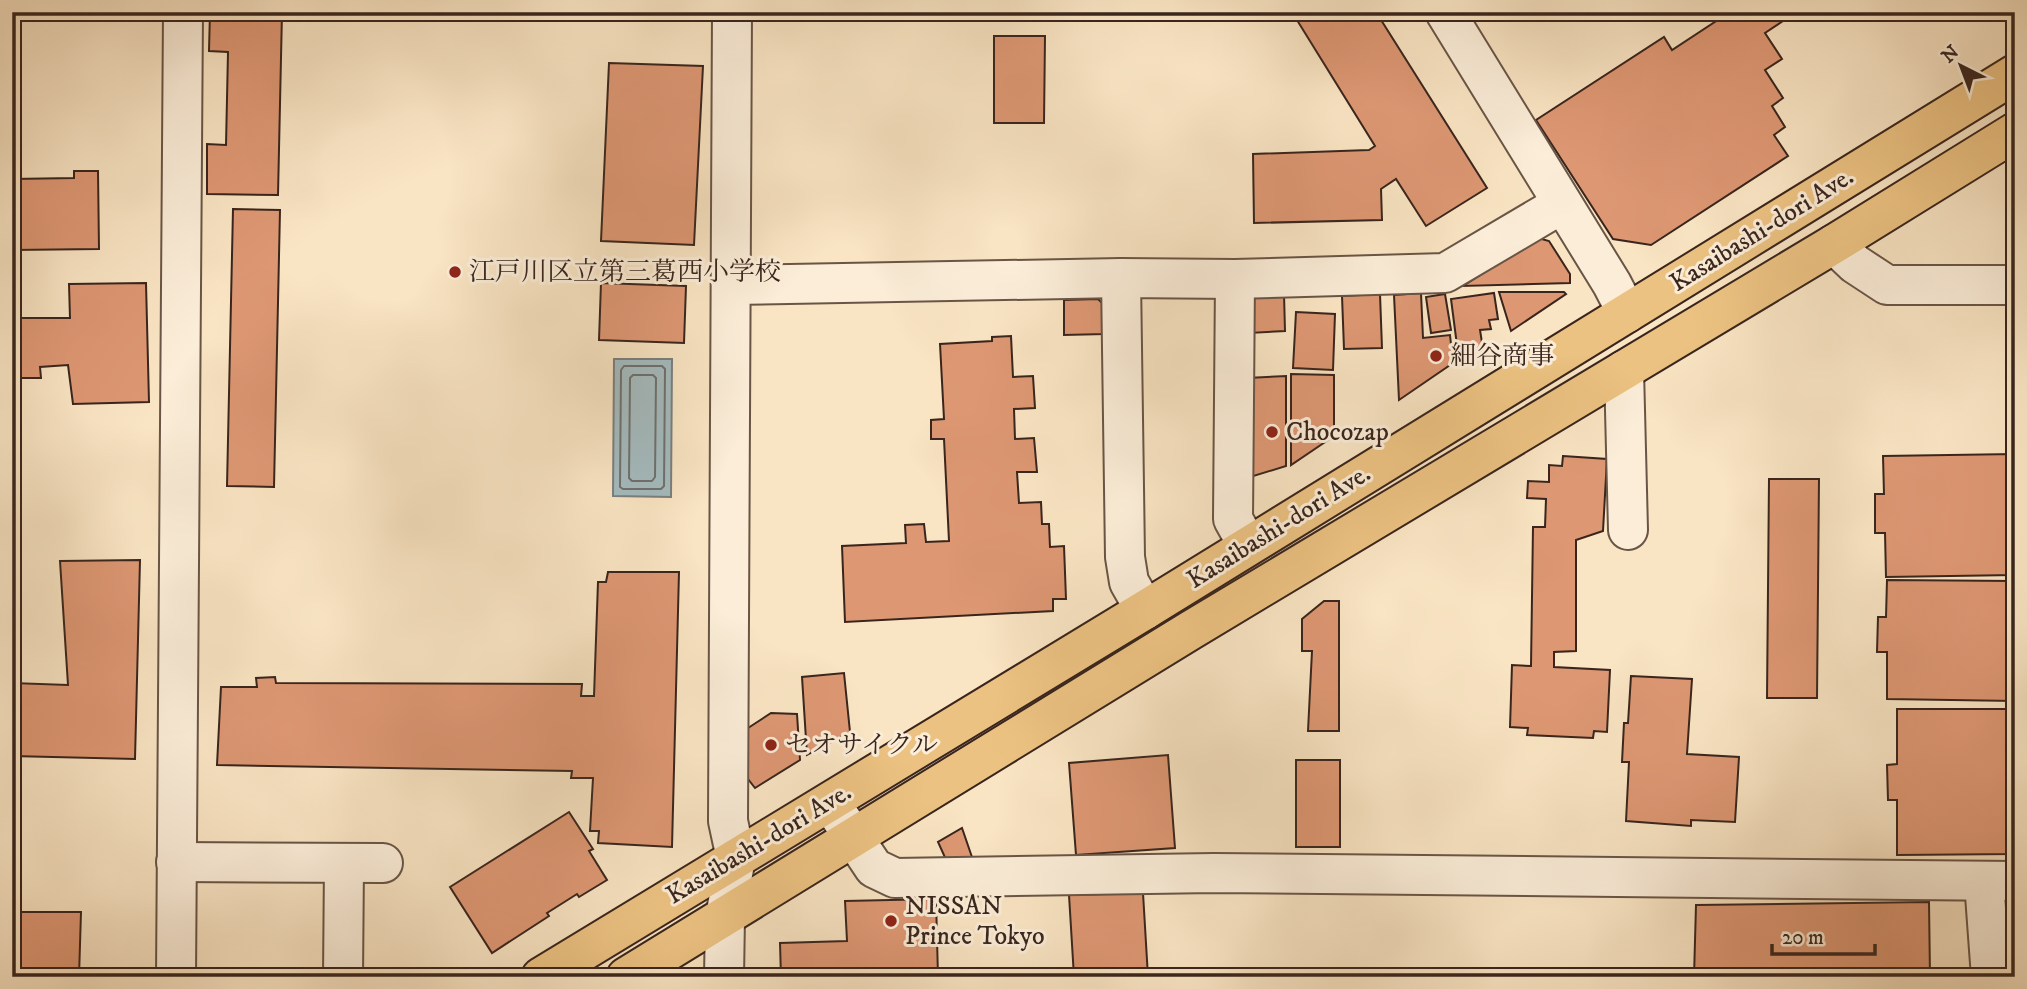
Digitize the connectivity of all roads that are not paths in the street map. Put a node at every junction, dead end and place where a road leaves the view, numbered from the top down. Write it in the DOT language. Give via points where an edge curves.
graph roads {
  1 [pos="183,12"];
  2 [pos="732,12"];
  3 [pos="1445,12"];
  4 [pos="2015,74"];
  5 [pos="2015,132"];
  6 [pos="1562,204"];
  7 [pos="1834,244"];
  8 [pos="1121,278"];
  9 [pos="1235,279"];
  10 [pos="731,285"];
  11 [pos="2015,285"];
  12 [pos="1628,313"];
  13 [pos="1624,370"];
  14 [pos="1628,530"];
  15 [pos="1248,546"];
  16 [pos="1145,610"];
  17 [pos="830,802"];
  18 [pos="854,839"];
  19 [pos="736,858"];
  20 [pos="176,862"];
  21 [pos="344,863"];
  22 [pos="383,863"];
  23 [pos="1999,881"];
  24 [pos="725,917"];
  25 [pos="176,977"];
  26 [pos="343,977"];
  27 [pos="541,977"];
  28 [pos="626,977"];
  29 [pos="724,977"];
  30 [pos="1991,977"];
  1 -- 20 [label="street"];
  2 -- 10 [label="street"];
  3 -- 6 [label="street"];
  4 -- 12 [label="main road, Kasaibashi-dori Ave."];
  5 -- 7 [label="main road, Kasaibashi-dori Ave."];
  6 -- 9 [label="street" via="1445,273"];
  6 -- 12 [label="street"];
  7 -- 11 [label="street" via="1887,285"];
  7 -- 13 [label="main road, Kasaibashi-dori Ave."];
  8 -- 9 [label="street"];
  8 -- 10 [label="street"];
  8 -- 16 [label="street" via="1125,557 1129,582"];
  9 -- 15 [label="street" via="1233,519"];
  10 -- 19 [label="street" via="728,821"];
  12 -- 15 [label="main road, Kasaibashi-dori Ave."];
  13 -- 14 [label="street"];
  13 -- 18 [label="main road, Kasaibashi-dori Ave."];
  15 -- 16 [label="main road, Kasaibashi-dori Ave."];
  16 -- 17 [label="main road, Kasaibashi-dori Ave."];
  17 -- 18 [label="street"];
  17 -- 19 [label="main road, Kasaibashi-dori Ave."];
  18 -- 23 [label="street" via="874,868 895,878 1214,873"];
  18 -- 24 [label="main road, Kasaibashi-dori Ave."];
  19 -- 24 [label="street"];
  19 -- 27 [label="main road, Kasaibashi-dori Ave."];
  20 -- 21 [label="street"];
  20 -- 25 [label="street"];
  21 -- 22 [label="street"];
  21 -- 26 [label="street"];
  23 -- 30 [label="street"];
  24 -- 28 [label="main road, Kasaibashi-dori Ave."];
  24 -- 29 [label="street"];
}
